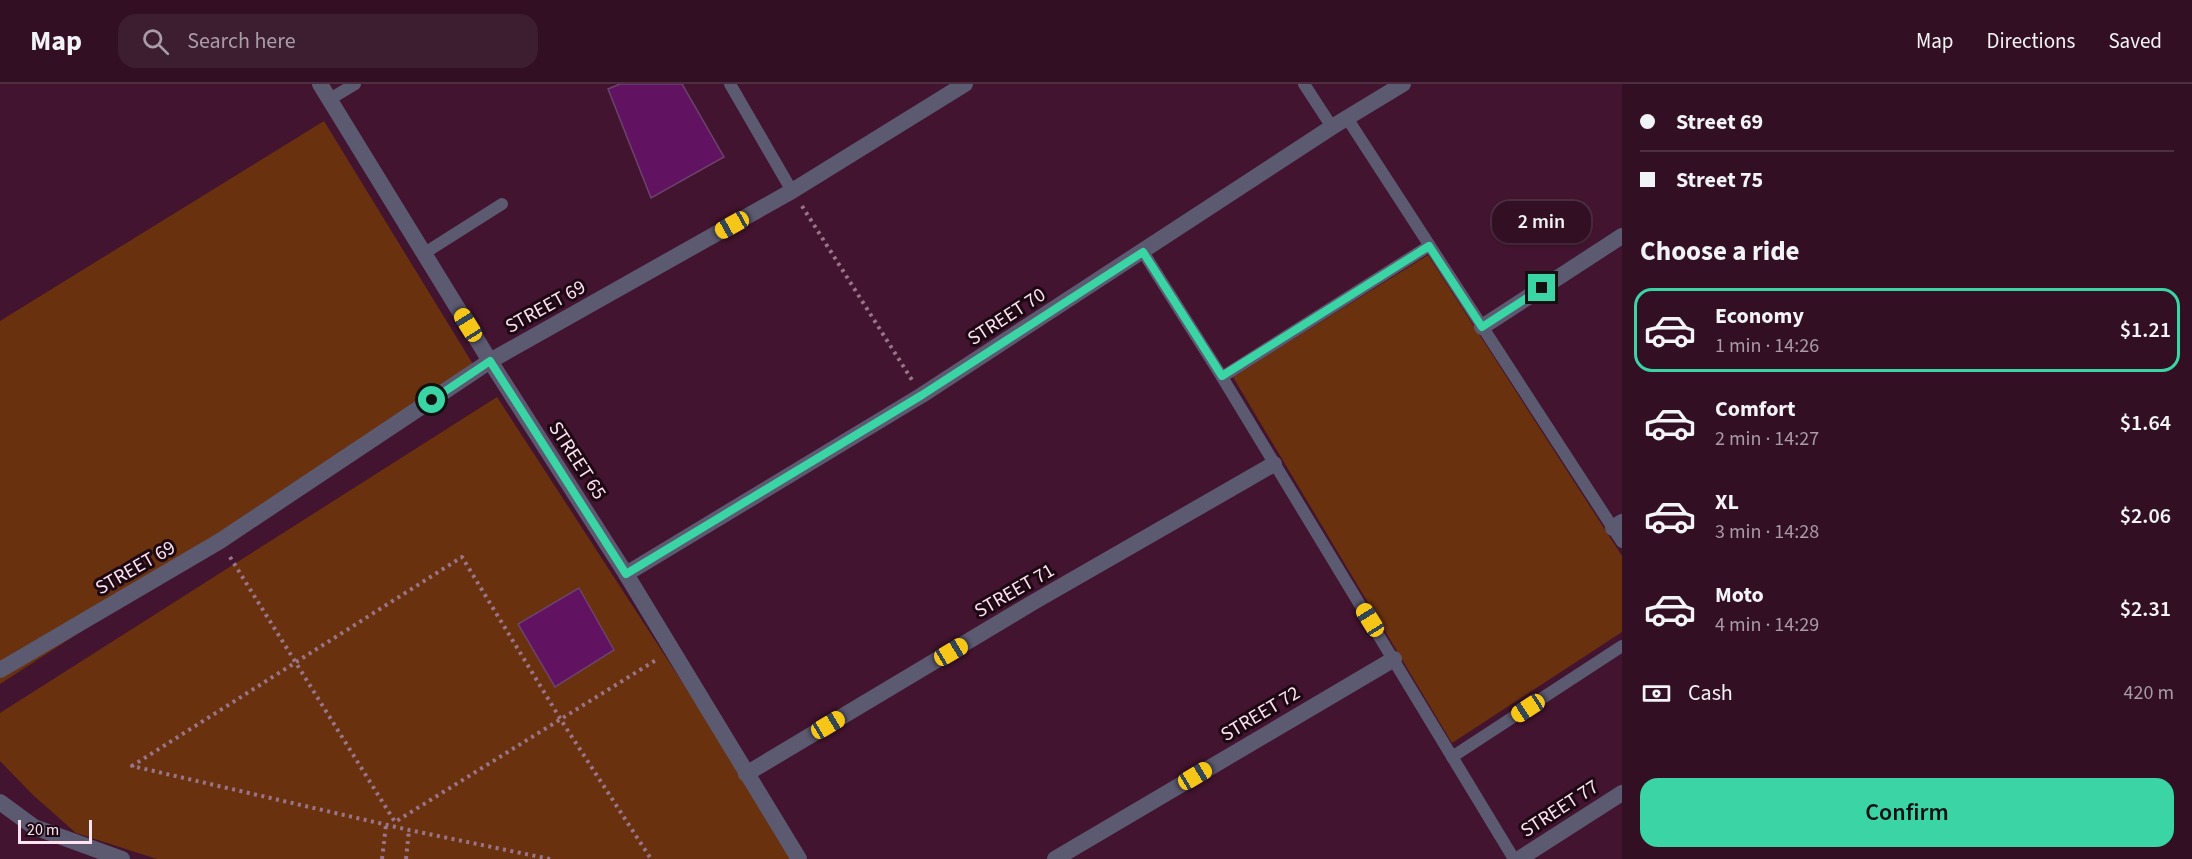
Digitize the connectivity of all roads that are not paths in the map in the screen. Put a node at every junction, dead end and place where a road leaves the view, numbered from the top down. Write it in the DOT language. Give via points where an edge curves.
graph roads {
  1 [pos="320,84"];
  2 [pos="355,84"];
  3 [pos="730,84"];
  4 [pos="965,84"];
  5 [pos="1304,84"];
  6 [pos="1403,84"];
  7 [pos="330,99"];
  8 [pos="1339,122"];
  9 [pos="792,190"];
  10 [pos="502,204"];
  11 [pos="1622,236"];
  12 [pos="1429,246"];
  13 [pos="1143,252"];
  14 [pos="423,254"];
  15 [pos="1482,327"];
  16 [pos="490,361"];
  17 [pos="1222,376"];
  18 [pos="1274,464"];
  19 [pos="1619,531"];
  20 [pos="626,574"];
  21 [pos="1622,646"];
  22 [pos="1394,658"];
  23 [pos="0,670"];
  24 [pos="1452,757"];
  25 [pos="746,774"];
  26 [pos="1622,793"];
  27 [pos="0,802"];
  28 [pos="122,859"];
  29 [pos="799,859"];
  30 [pos="1055,859"];
  31 [pos="1514,859"];
  32 [pos="1519,859"];
  1 -- 7 [label="street, STREET 65"];
  2 -- 7 [label="lane"];
  3 -- 9 [label="lane"];
  4 -- 9 [label="street, STREET 69"];
  5 -- 8 [label="lane"];
  6 -- 8 [label="street, STREET 70"];
  7 -- 14 [label="street, STREET 65"];
  8 -- 12 [label="lane"];
  8 -- 13 [label="street, STREET 70"];
  9 -- 16 [label="street, STREET 69"];
  10 -- 14 [label="lane"];
  11 -- 15 [label="street"];
  12 -- 15 [label="lane"];
  12 -- 17 [label="lane"];
  13 -- 17 [label="lane"];
  13 -- 20 [label="street, STREET 70" via="922,395"];
  14 -- 16 [label="street, STREET 65"];
  15 -- 19 [label="lane"];
  16 -- 20 [label="street, STREET 65"];
  16 -- 23 [label="street, STREET 69" via="220,541"];
  17 -- 18 [label="lane"];
  18 -- 22 [label="lane"];
  18 -- 25 [label="street, STREET 71"];
  20 -- 25 [label="street, STREET 65"];
  21 -- 24 [label="lane"];
  22 -- 24 [label="lane"];
  22 -- 30 [label="street, STREET 72"];
  24 -- 31 [label="lane"];
  25 -- 29 [label="street, STREET 65"];
  26 -- 32 [label="street, STREET 77"];
  27 -- 28 [label="street" via="34,827"];
}
